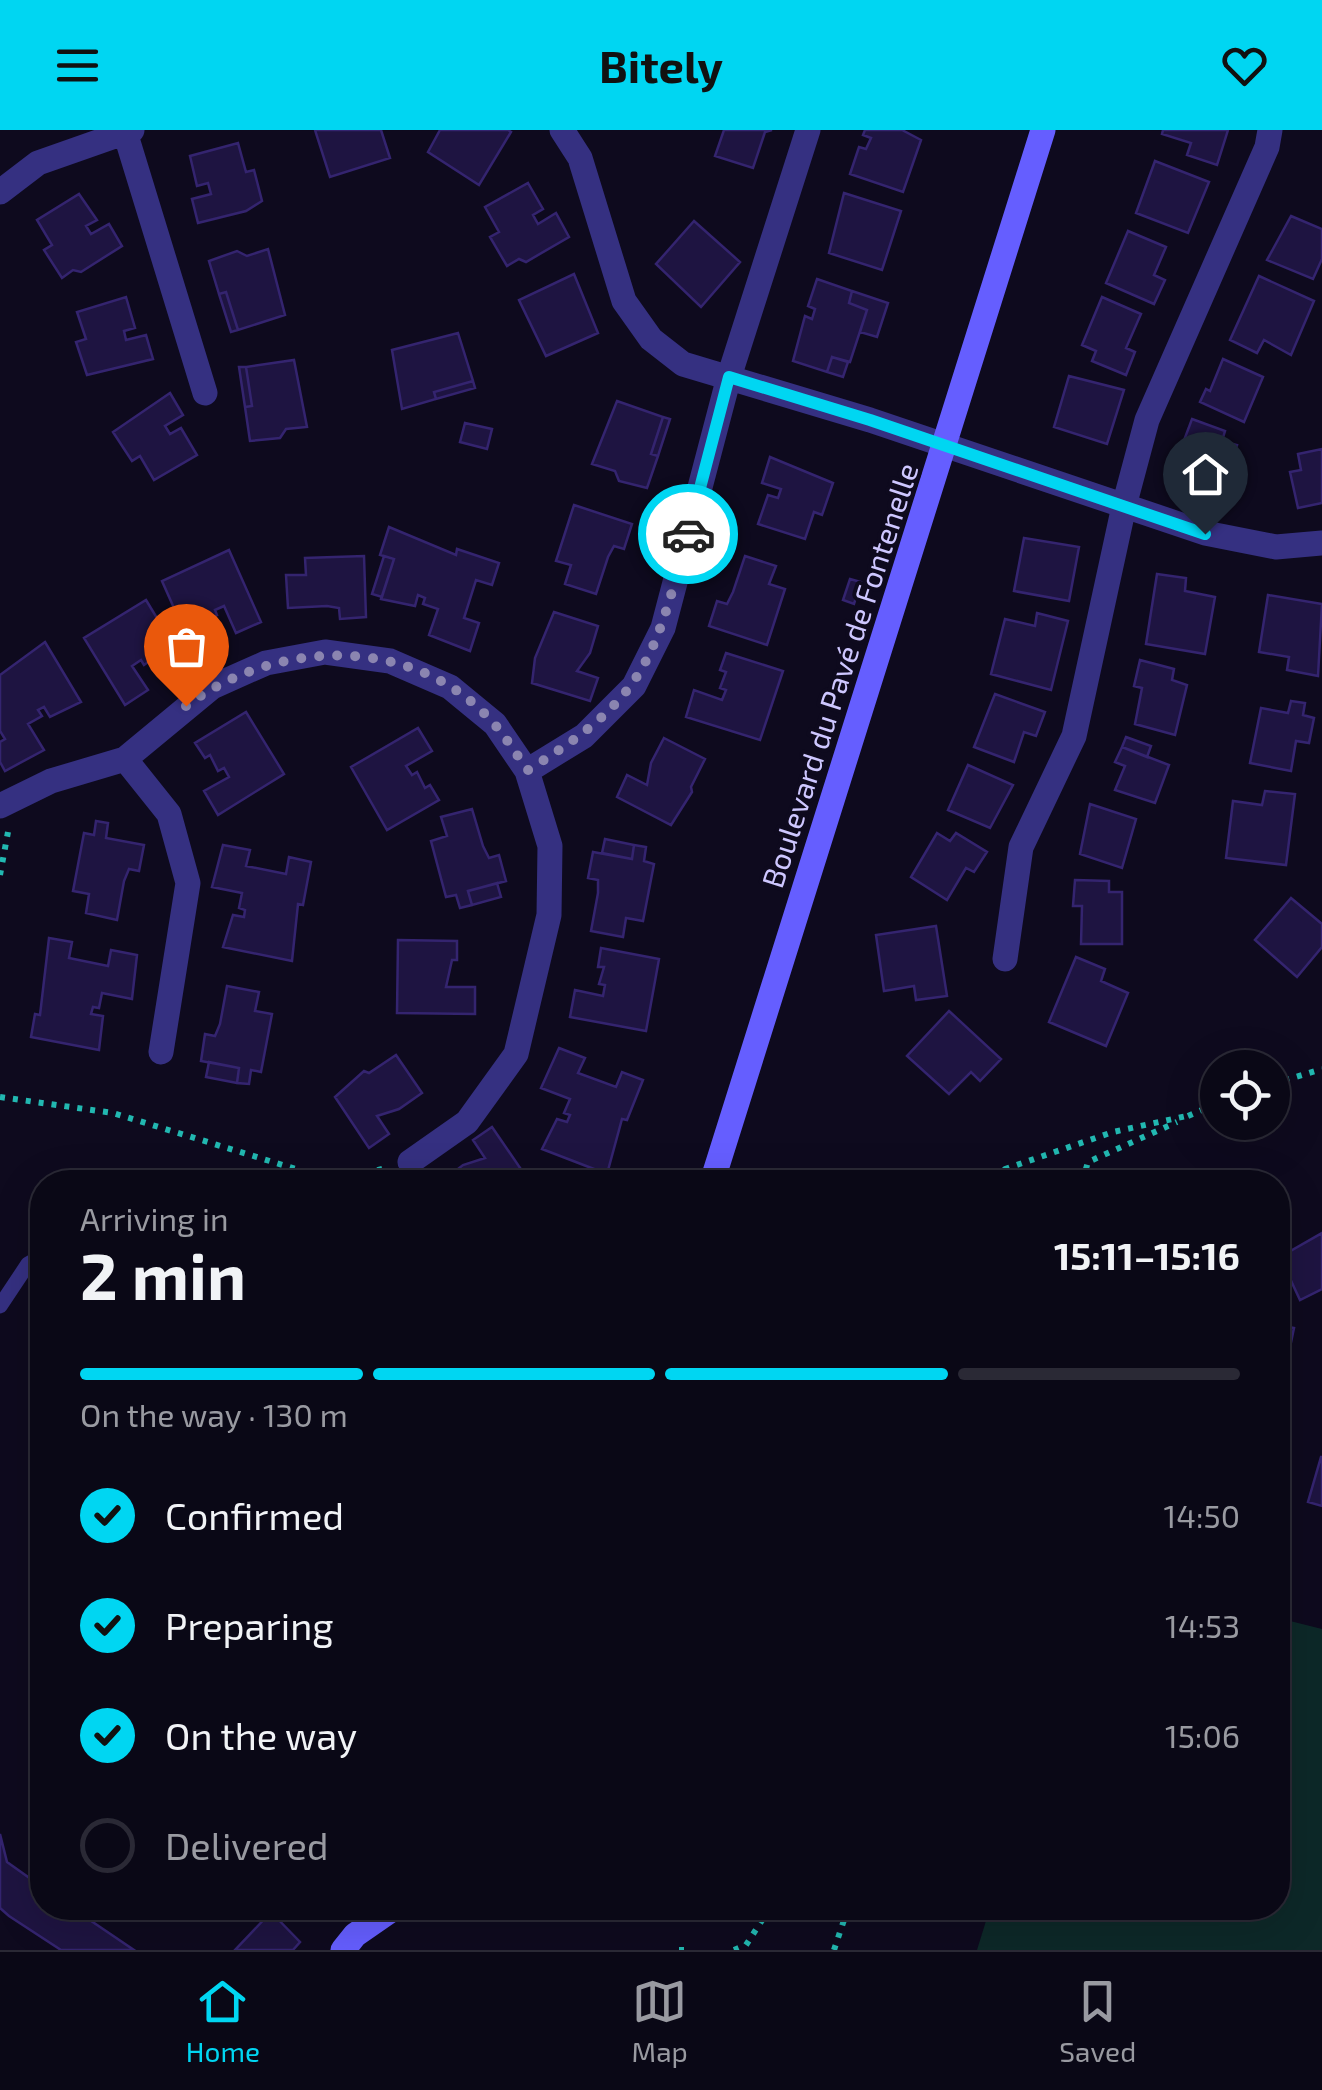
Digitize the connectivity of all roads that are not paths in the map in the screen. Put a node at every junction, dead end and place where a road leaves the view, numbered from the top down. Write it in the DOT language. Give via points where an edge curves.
graph roads {
  1 [pos="562,130"];
  2 [pos="808,130"];
  3 [pos="1043,130"];
  4 [pos="1270,130"];
  5 [pos="128,131"];
  6 [pos="0,192"];
  7 [pos="729,377"];
  8 [pos="206,392"];
  9 [pos="945,446"];
  10 [pos="1124,506"];
  11 [pos="1322,544"];
  12 [pos="125,758"];
  13 [pos="528,770"];
  14 [pos="0,806"];
  15 [pos="1005,960"];
  16 [pos="161,1052"];
  17 [pos="410,1162"];
  18 [pos="716,1170"];
  19 [pos="30,1263"];
  20 [pos="0,1306"];
  21 [pos="377,1920"];
  22 [pos="343,1950"];
  1 -- 7 [label="street" via="580,158 624,301 650,339 683,364"];
  2 -- 7 [label="street"];
  3 -- 9 [label="main road, Boulevard du Pavé de Fontenelle"];
  4 -- 10 [label="street" via="1147,420"];
  5 -- 6 [label="street" via="38,163"];
  5 -- 8 [label="street"];
  7 -- 9 [label="street"];
  7 -- 13 [label="street" via="663,628 634,686 584,736"];
  9 -- 10 [label="street"];
  9 -- 18 [label="main road, Boulevard du Pavé de Fontenelle"];
  10 -- 11 [label="street" via="1205,534 1276,547"];
  10 -- 15 [label="street" via="1074,736 1021,847"];
  12 -- 13 [label="street" via="212,687 266,662 325,652 390,661 450,687 495,724"];
  12 -- 14 [label="street" via="51,781"];
  12 -- 16 [label="street" via="170,814 188,882"];
  13 -- 17 [label="street" via="550,846 549,915 516,1054 467,1122"];
  19 -- 20 [label="lane"];
  21 -- 22 [label="main road"];
}
